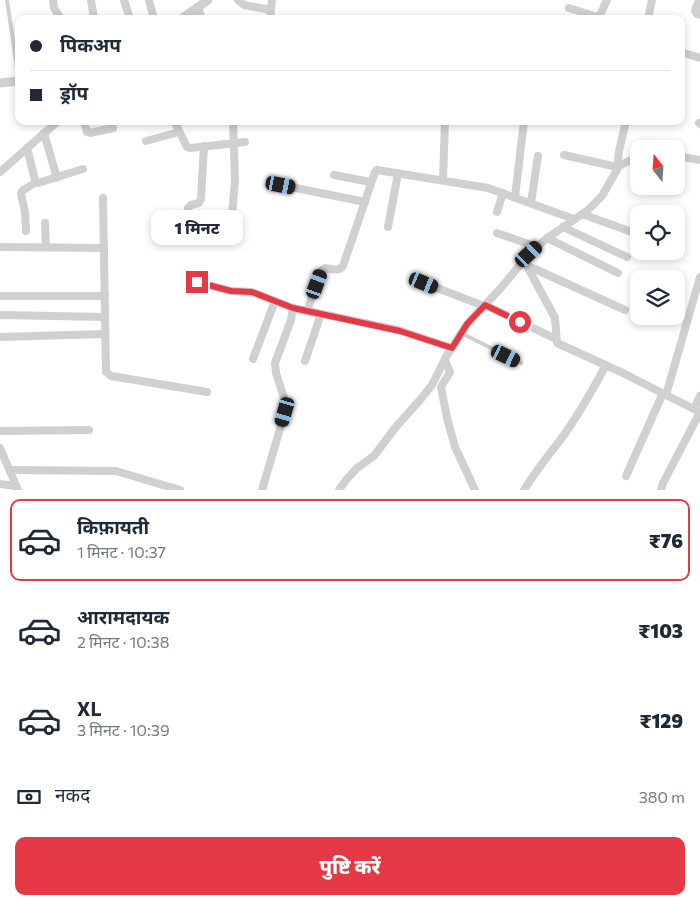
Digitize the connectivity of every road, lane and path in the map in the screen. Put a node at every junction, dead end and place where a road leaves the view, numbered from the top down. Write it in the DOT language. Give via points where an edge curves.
graph roads {
  1 [pos="7,0"];
  2 [pos="52,0"];
  3 [pos="91,0"];
  4 [pos="124,0"];
  5 [pos="149,0"];
  6 [pos="208,0"];
  7 [pos="238,0"];
  8 [pos="272,0"];
  9 [pos="607,0"];
  10 [pos="652,0"];
  11 [pos="699,0"];
  12 [pos="198,8"];
  13 [pos="569,8"];
  14 [pos="271,10"];
  15 [pos="58,15"];
  16 [pos="93,15"];
  17 [pos="129,15"];
  18 [pos="153,15"];
  19 [pos="187,15"];
  20 [pos="201,15"];
  21 [pos="270,15"];
  22 [pos="594,15"];
  23 [pos="600,15"];
  24 [pos="649,15"];
  25 [pos="700,16"];
  26 [pos="685,53"];
  27 [pos="15,54"];
  28 [pos="700,58"];
  29 [pos="15,81"];
  30 [pos="0,83"];
  31 [pos="53,125"];
  32 [pos="85,125"];
  33 [pos="176,125"];
  34 [pos="233,125"];
  35 [pos="445,125"];
  36 [pos="524,125"];
  37 [pos="625,125"];
  38 [pos="113,128"];
  39 [pos="179,132"];
  40 [pos="44,133"];
  41 [pos="146,141"];
  42 [pos="245,142"];
  43 [pos="234,143"];
  44 [pos="204,146"];
  45 [pos="27,148"];
  46 [pos="564,155"];
  47 [pos="538,156"];
  48 [pos="685,158"];
  49 [pos="630,160"];
  50 [pos="700,160"];
  51 [pos="617,168"];
  52 [pos="83,169"];
  53 [pos="0,172"];
  54 [pos="398,173"];
  55 [pos="334,175"];
  56 [pos="57,178"];
  57 [pos="443,180"];
  58 [pos="36,182"];
  59 [pos="371,182"];
  60 [pos="281,185"];
  61 [pos="503,193"];
  62 [pos="515,197"];
  63 [pos="103,198"];
  64 [pos="365,202"];
  65 [pos="531,203"];
  66 [pos="497,212"];
  67 [pos="582,214"];
  68 [pos="574,219"];
  69 [pos="44,222"];
  70 [pos="388,227"];
  71 [pos="562,227"];
  72 [pos="185,229"];
  73 [pos="231,229"];
  74 [pos="26,231"];
  75 [pos="630,231"];
  76 [pos="497,233"];
  77 [pos="547,238"];
  78 [pos="0,247"];
  79 [pos="46,247"];
  80 [pos="537,247"];
  81 [pos="104,248"];
  82 [pos="627,257"];
  83 [pos="525,264"];
  84 [pos="618,273"];
  85 [pos="700,277"];
  86 [pos="197,282"];
  87 [pos="424,283"];
  88 [pos="0,296"];
  89 [pos="104,296"];
  90 [pos="275,301"];
  91 [pos="484,305"];
  92 [pos="293,308"];
  93 [pos="625,310"];
  94 [pos="307,312"];
  95 [pos="321,314"];
  96 [pos="0,315"];
  97 [pos="105,317"];
  98 [pos="105,334"];
  99 [pos="461,334"];
  100 [pos="0,337"];
  101 [pos="556,339"];
  102 [pos="452,348"];
  103 [pos="253,359"];
  104 [pos="445,360"];
  105 [pos="305,361"];
  106 [pos="521,363"];
  107 [pos="606,366"];
  108 [pos="207,392"];
  109 [pos="664,394"];
  110 [pos="700,396"];
  111 [pos="698,411"];
  112 [pos="89,430"];
  113 [pos="0,431"];
  114 [pos="0,448"];
  115 [pos="10,470"];
  116 [pos="626,476"];
  117 [pos="0,484"];
  118 [pos="17,488"];
  119 [pos="180,490"];
  120 [pos="262,490"];
  121 [pos="339,490"];
  122 [pos="475,490"];
  123 [pos="524,490"];
  124 [pos="661,490"];
  1 -- 27 [label="lane"];
  2 -- 15 [label="street"];
  3 -- 16 [label="street"];
  4 -- 17 [label="street"];
  5 -- 18 [label="street"];
  6 -- 12 [label="street"];
  7 -- 14 [label="street"];
  8 -- 14 [label="street"];
  9 -- 23 [label="street"];
  10 -- 24 [label="street"];
  11 -- 25 [label="street" via="695,11"];
  12 -- 19 [label="street"];
  12 -- 20 [label="street"];
  13 -- 22 [label="street"];
  14 -- 21 [label="street"];
  26 -- 28 [label="street"];
  29 -- 30 [label="street"];
  31 -- 40 [label="street"];
  32 -- 38 [label="street" via="90,133"];
  33 -- 39 [label="street"];
  34 -- 43 [label="street"];
  35 -- 57 [label="street"];
  36 -- 62 [label="street"];
  37 -- 51 [label="street"];
  39 -- 41 [label="street"];
  39 -- 44 [label="street" via="187,147"];
  40 -- 45 [label="street"];
  40 -- 56 [label="street"];
  42 -- 43 [label="street"];
  43 -- 44 [label="street"];
  43 -- 73 [label="street" via="235,188"];
  44 -- 72 [label="street" via="201,199 188,208"];
  45 -- 53 [label="street"];
  45 -- 58 [label="street"];
  46 -- 51 [label="street"];
  47 -- 65 [label="street"];
  48 -- 50 [label="street"];
  49 -- 51 [label="street"];
  51 -- 67 [label="street" via="602,196"];
  52 -- 56 [label="street"];
  54 -- 57 [label="street"];
  54 -- 59 [label="street" via="377,170"];
  54 -- 70 [label="street"];
  55 -- 59 [label="street"];
  56 -- 58 [label="street"];
  57 -- 61 [label="street"];
  58 -- 74 [label="street" via="21,194"];
  59 -- 64 [label="street"];
  60 -- 64 [label="street"];
  61 -- 62 [label="street"];
  61 -- 66 [label="street"];
  62 -- 65 [label="street"];
  63 -- 81 [label="street"];
  64 -- 94 [label="street" via="343,266 340,270 322,270"];
  65 -- 68 [label="street"];
  67 -- 68 [label="street"];
  67 -- 75 [label="street"];
  68 -- 71 [label="street"];
  69 -- 79 [label="street"];
  71 -- 77 [label="street"];
  71 -- 82 [label="street"];
  76 -- 80 [label="street"];
  77 -- 80 [label="street"];
  77 -- 84 [label="street"];
  78 -- 79 [label="street"];
  79 -- 81 [label="street"];
  80 -- 83 [label="street"];
  81 -- 89 [label="street"];
  83 -- 91 [label="street"];
  83 -- 93 [label="street"];
  83 -- 101 [label="street" via="555,318"];
  85 -- 109 [label="street"];
  86 -- 90 [label="street" via="231,291 252,292"];
  87 -- 91 [label="street"];
  88 -- 89 [label="street"];
  89 -- 97 [label="street"];
  90 -- 92 [label="street"];
  90 -- 103 [label="street"];
  91 -- 99 [label="street"];
  91 -- 101 [label="street"];
  92 -- 94 [label="street"];
  92 -- 120 [label="street" via="274,363 286,404 285,412"];
  94 -- 95 [label="street"];
  95 -- 102 [label="street" via="400,331"];
  95 -- 105 [label="street"];
  96 -- 97 [label="street"];
  97 -- 98 [label="street"];
  98 -- 100 [label="street"];
  98 -- 108 [label="street" via="105,370 108,374"];
  99 -- 102 [label="street"];
  99 -- 106 [label="lane"];
  101 -- 107 [label="street" via="557,343"];
  102 -- 104 [label="street"];
  104 -- 121 [label="street" via="420,400 374,456 357,468"];
  104 -- 122 [label="street" via="450,372 441,390 448,422 455,447"];
  107 -- 109 [label="street"];
  107 -- 123 [label="street" via="576,416"];
  109 -- 111 [label="street"];
  109 -- 116 [label="street"];
  110 -- 111 [label="street"];
  111 -- 124 [label="street"];
  112 -- 113 [label="street"];
  114 -- 115 [label="street"];
  115 -- 118 [label="street"];
  115 -- 119 [label="street" via="116,471"];
  117 -- 118 [label="street"];
}
